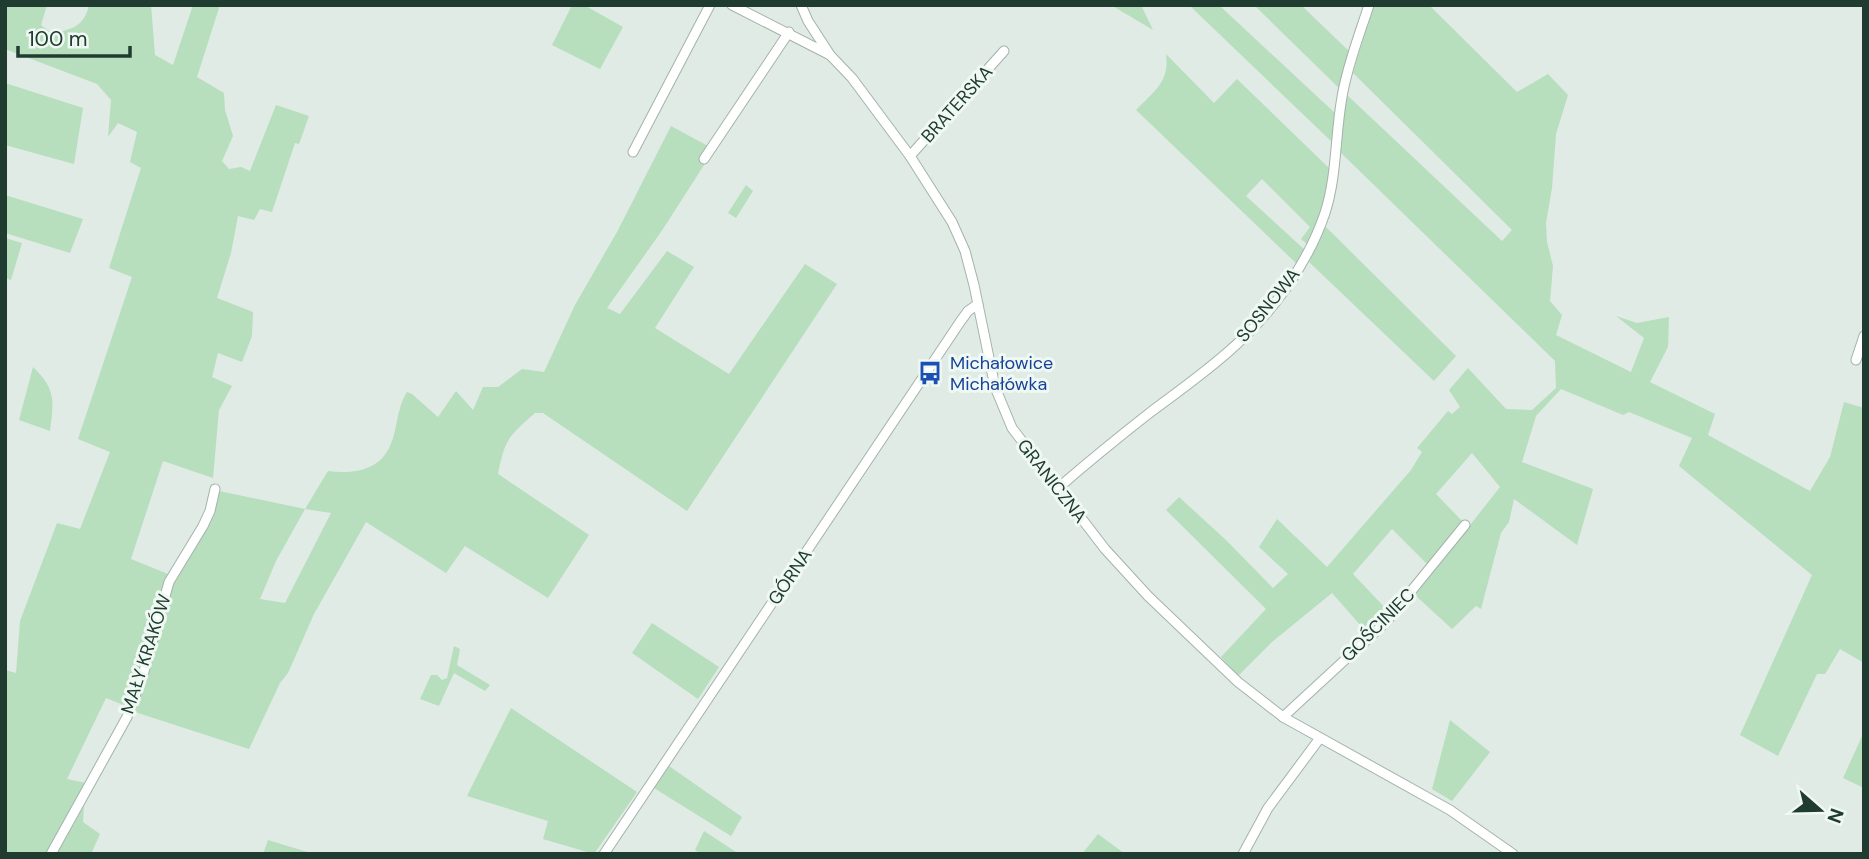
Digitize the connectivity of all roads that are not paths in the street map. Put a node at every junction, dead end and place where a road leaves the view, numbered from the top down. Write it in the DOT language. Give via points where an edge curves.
graph roads {
  1 [pos="710,5"];
  2 [pos="732,5"];
  3 [pos="802,5"];
  4 [pos="1369,5"];
  5 [pos="789,32"];
  6 [pos="1004,51"];
  7 [pos="830,55"];
  8 [pos="633,152"];
  9 [pos="910,156"];
  10 [pos="704,159"];
  11 [pos="978,304"];
  12 [pos="1864,336"];
  13 [pos="1856,360"];
  14 [pos="1057,488"];
  15 [pos="215,489"];
  16 [pos="1465,525"];
  17 [pos="1283,717"];
  18 [pos="1320,738"];
  19 [pos="51,854"];
  20 [pos="604,854"];
  21 [pos="1243,854"];
  22 [pos="1513,854"];
  1 -- 8 [label="street"];
  2 -- 5 [label="street, GRANICZNA"];
  3 -- 7 [label="street"];
  4 -- 14 [label="street, SOSNOWA" via="1342,97 1325,213 1296,275 1229,352"];
  5 -- 7 [label="street, GRANICZNA"];
  5 -- 10 [label="street"];
  6 -- 9 [label="street, BRATERSKA"];
  7 -- 9 [label="street, GRANICZNA"];
  9 -- 11 [label="street, GRANICZNA" via="960,241"];
  11 -- 14 [label="street, GRANICZNA" via="995,387 1012,428"];
  11 -- 20 [label="street, GÓRNA" via="960,322"];
  12 -- 13 [label="street"];
  14 -- 17 [label="street, GRANICZNA" via="1148,596 1238,682"];
  15 -- 19 [label="street, MAŁY KRAKÓW" via="203,526 169,582 127,717"];
  16 -- 17 [label="street, GOŚCINIEC" via="1386,622"];
  17 -- 18 [label="street, GRANICZNA"];
  18 -- 21 [label="street" via="1268,808"];
  18 -- 22 [label="street, GRANICZNA" via="1450,810"];
}
